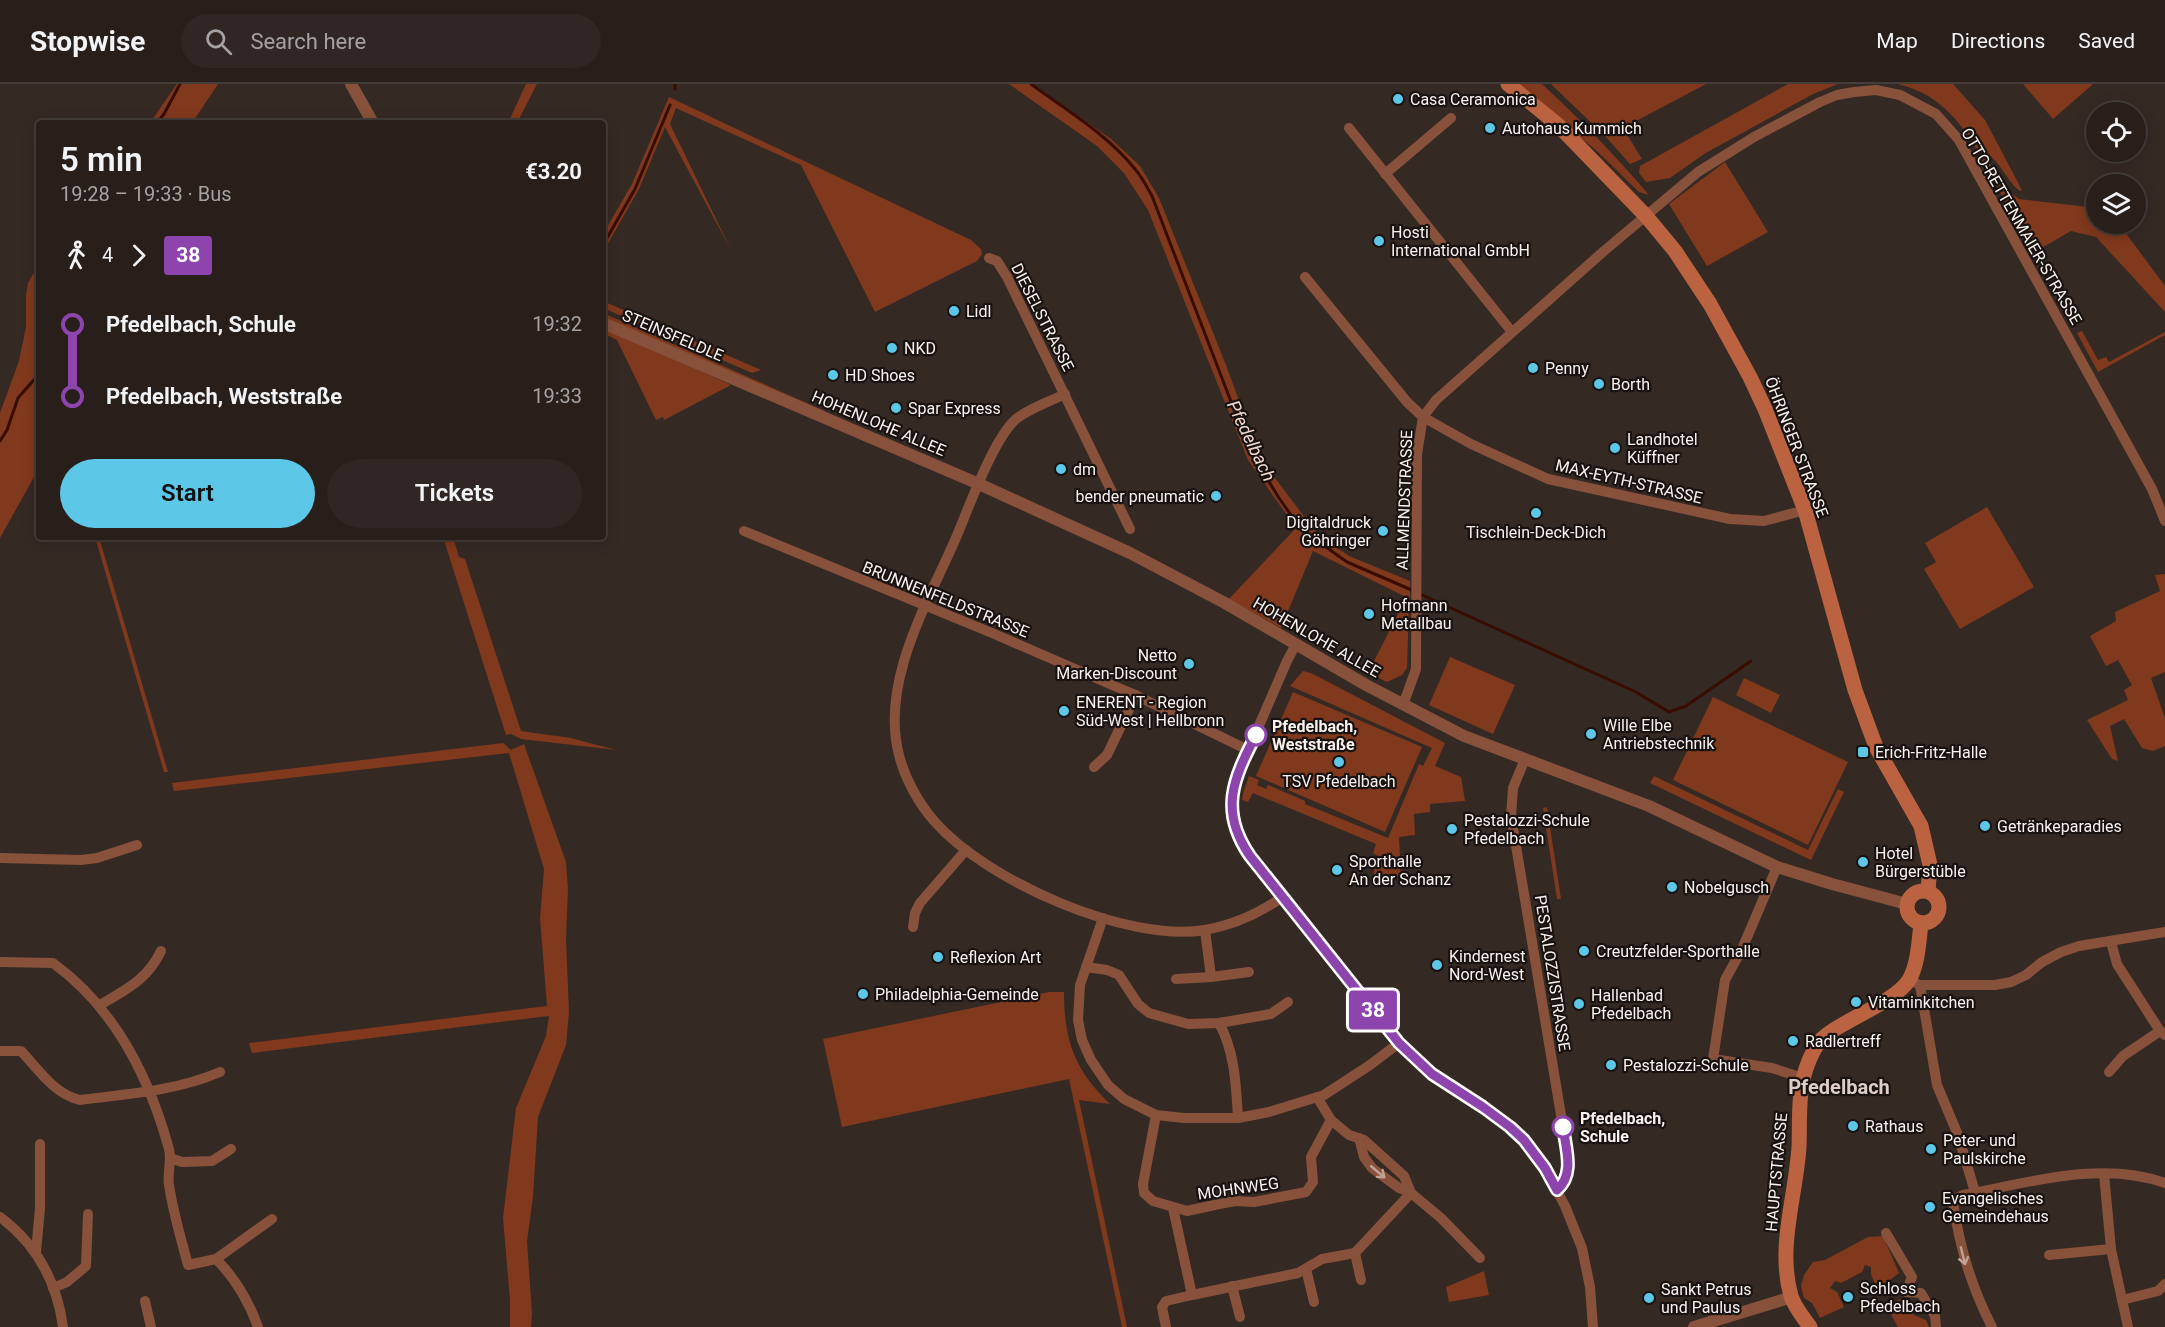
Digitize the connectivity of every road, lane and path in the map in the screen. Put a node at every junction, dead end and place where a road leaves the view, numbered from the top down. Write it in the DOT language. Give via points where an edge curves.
graph roads {
  1 [pos="351,84"];
  2 [pos="1508,84"];
  3 [pos="1450,118"];
  4 [pos="371,120"];
  5 [pos="1349,128"];
  6 [pos="1385,174"];
  7 [pos="1646,216"];
  8 [pos="989,258"];
  9 [pos="1305,277"];
  10 [pos="606,324"];
  11 [pos="1512,332"];
  12 [pos="730,377"];
  13 [pos="1065,394"];
  14 [pos="1423,417"];
  15 [pos="979,484"];
  16 [pos="1805,510"];
  17 [pos="2165,521"];
  18 [pos="1130,529"];
  19 [pos="744,531"];
  20 [pos="926,607"];
  21 [pos="1296,644"];
  22 [pos="1136,695"];
  23 [pos="1403,705"];
  24 [pos="1248,750"];
  25 [pos="1525,759"];
  26 [pos="1094,767"];
  27 [pos="137,845"];
  28 [pos="966,850"];
  29 [pos="0,858"];
  30 [pos="1777,867"];
  31 [pos="1928,891"];
  32 [pos="1284,896"];
  33 [pos="1902,902"];
  34 [pos="1103,918"];
  35 [pos="1921,923"];
  36 [pos="913,927"];
  37 [pos="1205,930"];
  38 [pos="2165,932"];
  39 [pos="2111,942"];
  40 [pos="161,951"];
  41 [pos="0,962"];
  42 [pos="1086,967"];
  43 [pos="1249,972"];
  44 [pos="1211,977"];
  45 [pos="1176,979"];
  46 [pos="1914,983"];
  47 [pos="1288,1002"];
  48 [pos="100,1005"];
  49 [pos="1219,1023"];
  50 [pos="2162,1033"];
  51 [pos="1399,1043"];
  52 [pos="1,1051"];
  53 [pos="220,1072"];
  54 [pos="2109,1072"];
  55 [pos="1803,1078"];
  56 [pos="149,1092"];
  57 [pos="1317,1097"];
  58 [pos="1156,1115"];
  59 [pos="1238,1118"];
  60 [pos="1331,1120"];
  61 [pos="40,1144"];
  62 [pos="231,1149"];
  63 [pos="170,1158"];
  64 [pos="2104,1174"];
  65 [pos="2165,1183"];
  66 [pos="1557,1190"];
  67 [pos="1975,1192"];
  68 [pos="1411,1193"];
  69 [pos="1173,1208"];
  70 [pos="88,1214"];
  71 [pos="0,1217"];
  72 [pos="272,1219"];
  73 [pos="1886,1233"];
  74 [pos="2110,1249"];
  75 [pos="36,1252"];
  76 [pos="1355,1253"];
  77 [pos="2049,1255"];
  78 [pos="216,1258"];
  79 [pos="1480,1258"];
  80 [pos="1306,1269"];
  81 [pos="1361,1280"];
  82 [pos="2165,1284"];
  83 [pos="1232,1286"];
  84 [pos="53,1288"];
  85 [pos="1192,1295"];
  86 [pos="1792,1297"];
  87 [pos="2122,1300"];
  88 [pos="145,1301"];
  89 [pos="1314,1302"];
  90 [pos="1240,1317"];
  91 [pos="63,1327"];
  92 [pos="151,1327"];
  93 [pos="258,1327"];
  94 [pos="1166,1327"];
  95 [pos="1593,1327"];
  96 [pos="1694,1327"];
  97 [pos="1810,1327"];
  98 [pos="1936,1327"];
  99 [pos="1992,1327"];
  100 [pos="2128,1327"];
  1 -- 4 [label="street"];
  2 -- 7 [label="main road, ÖHRINGER STRASSE" via="1558,125"];
  3 -- 6 [label="street"];
  5 -- 6 [label="street"];
  6 -- 11 [label="street"];
  7 -- 11 [label="street, ALLMENDSTRASSE"];
  7 -- 16 [label="main road, ÖHRINGER STRASSE" via="1710,304 1750,377"];
  7 -- 17 [label="street, OTTO-RETTENMAIER-STRASSE" via="1715,161 1837,95 1876,90 1919,104 1936,114 1959,140 2152,489"];
  8 -- 13 [label="street, DIESELSTRASSE" via="997,261 1007,277"];
  9 -- 14 [label="street, MAX-EYTH-STRASSE"];
  10 -- 12 [label="street, STEINSFELDLE"];
  11 -- 14 [label="street, ALLMENDSTRASSE" via="1436,400"];
  12 -- 15 [label="street, HOHENLOHE ALLEE"];
  13 -- 15 [label="street, DIESELSTRASSE" via="1015,420"];
  13 -- 18 [label="street, DIESELSTRASSE"];
  14 -- 16 [label="street, MAX-EYTH-STRASSE" via="1525,470 1579,487 1730,519 1764,521"];
  14 -- 23 [label="street, ALLMENDSTRASSE" via="1418,454 1416,669"];
  15 -- 20 [label="street, DIESELSTRASSE"];
  15 -- 21 [label="street, HOHENLOHE ALLEE" via="1130,553"];
  16 -- 31 [label="main road, ÖHRINGER STRASSE" via="1855,690 1876,747 1922,826 1930,865"];
  19 -- 20 [label="street, BRUNNENFELDSTRASSE"];
  20 -- 22 [label="street, BRUNNENFELDSTRASSE"];
  20 -- 28 [label="street, DIESELSTRASSE" via="903,661 895,697 899,754 918,800"];
  21 -- 23 [label="street, HOHENLOHE ALLEE"];
  21 -- 24 [label="street"];
  22 -- 24 [label="street, BRUNNENFELDSTRASSE"];
  22 -- 26 [label="street" via="1107,755"];
  23 -- 25 [label="street, HOHENLOHE ALLEE" via="1464,736"];
  24 -- 32 [label="street" via="1231,803 1234,828 1250,856"];
  25 -- 30 [label="street, HOHENLOHE ALLEE" via="1648,806"];
  25 -- 66 [label="street, PESTALOZZISTRASSE" via="1513,788 1511,816 1563,1126 1568,1174"];
  27 -- 29 [label="street" via="81,860"];
  28 -- 34 [label="street, DIESELSTRASSE" via="1003,876"];
  28 -- 36 [label="street" via="920,903"];
  30 -- 33 [label="street, HOHENLOHE ALLEE"];
  30 -- 55 [label="street" via="1743,949 1725,980 1713,1059 1772,1068"];
  31 -- 33 [label="main road" via="1917,891"];
  31 -- 35 [label="main road" via="1939,902 1939,913 1931,921"];
  32 -- 37 [label="street, DIESELSTRASSE" via="1244,919"];
  32 -- 51 [label="street"];
  33 -- 35 [label="main road" via="1910,916"];
  34 -- 37 [label="street, DIESELSTRASSE" via="1177,932"];
  34 -- 42 [label="street"];
  35 -- 46 [label="main road"];
  37 -- 44 [label="street"];
  38 -- 39 [label="street"];
  39 -- 46 [label="street" via="2061,952 2011,982"];
  39 -- 50 [label="street" via="2117,964"];
  40 -- 48 [label="street" via="139,981"];
  41 -- 48 [label="street" via="53,963"];
  42 -- 49 [label="street" via="1119,975 1138,1004 1149,1013 1188,1024"];
  42 -- 58 [label="street" via="1080,985 1078,1020 1091,1060 1108,1085 1124,1099"];
  43 -- 44 [label="street"];
  44 -- 45 [label="street"];
  46 -- 55 [label="main road, HAUPTSTRASSE" via="1820,1040"];
  46 -- 67 [label="street" via="1937,1085 1958,1135"];
  47 -- 49 [label="street" via="1271,1014"];
  48 -- 56 [label="street" via="118,1029"];
  49 -- 59 [label="street" via="1234,1067"];
  50 -- 54 [label="street" via="2124,1056"];
  51 -- 57 [label="street"];
  51 -- 66 [label="street" via="1432,1074 1524,1140"];
  52 -- 56 [label="street" via="21,1051 55,1088 69,1097 80,1100"];
  53 -- 56 [label="street" via="196,1083"];
  55 -- 86 [label="main road, HAUPTSTRASSE" via="1786,1258"];
  56 -- 63 [label="street"];
  57 -- 59 [label="street"];
  57 -- 60 [label="street"];
  58 -- 59 [label="street"];
  58 -- 69 [label="street, MOHNWEG" via="1144,1193 1152,1201"];
  60 -- 68 [label="street" via="1349,1135 1364,1140 1404,1176"];
  60 -- 69 [label="street, MOHNWEG" via="1311,1156 1313,1182 1306,1192 1187,1211"];
  61 -- 75 [label="street"];
  62 -- 63 [label="street" via="212,1161 182,1162"];
  63 -- 78 [label="street" via="169,1184 188,1265"];
  64 -- 65 [label="street" via="2145,1176"];
  64 -- 67 [label="street" via="2067,1175"];
  64 -- 74 [label="street"];
  66 -- 95 [label="street" via="1582,1248"];
  67 -- 99 [label="street, one-way" via="1954,1199 1953,1203 1967,1272"];
  68 -- 76 [label="street"];
  68 -- 79 [label="street"];
  69 -- 85 [label="street"];
  70 -- 84 [label="street" via="86,1266"];
  71 -- 75 [label="street"];
  72 -- 78 [label="street"];
  73 -- 98 [label="street" via="1912,1277 1906,1292 1921,1293 1935,1316"];
  74 -- 77 [label="street"];
  74 -- 87 [label="street"];
  75 -- 84 [label="street"];
  76 -- 80 [label="street" via="1322,1259"];
  76 -- 81 [label="street"];
  78 -- 93 [label="street" via="250,1305"];
  80 -- 83 [label="street"];
  80 -- 89 [label="street"];
  82 -- 87 [label="street" via="2158,1291"];
  83 -- 85 [label="street"];
  83 -- 90 [label="street"];
  84 -- 91 [label="street"];
  85 -- 94 [label="street" via="1166,1301 1162,1307"];
  86 -- 96 [label="street"];
  86 -- 97 [label="main road, HAUPTSTRASSE"];
  87 -- 100 [label="street"];
  88 -- 92 [label="street"];
}
